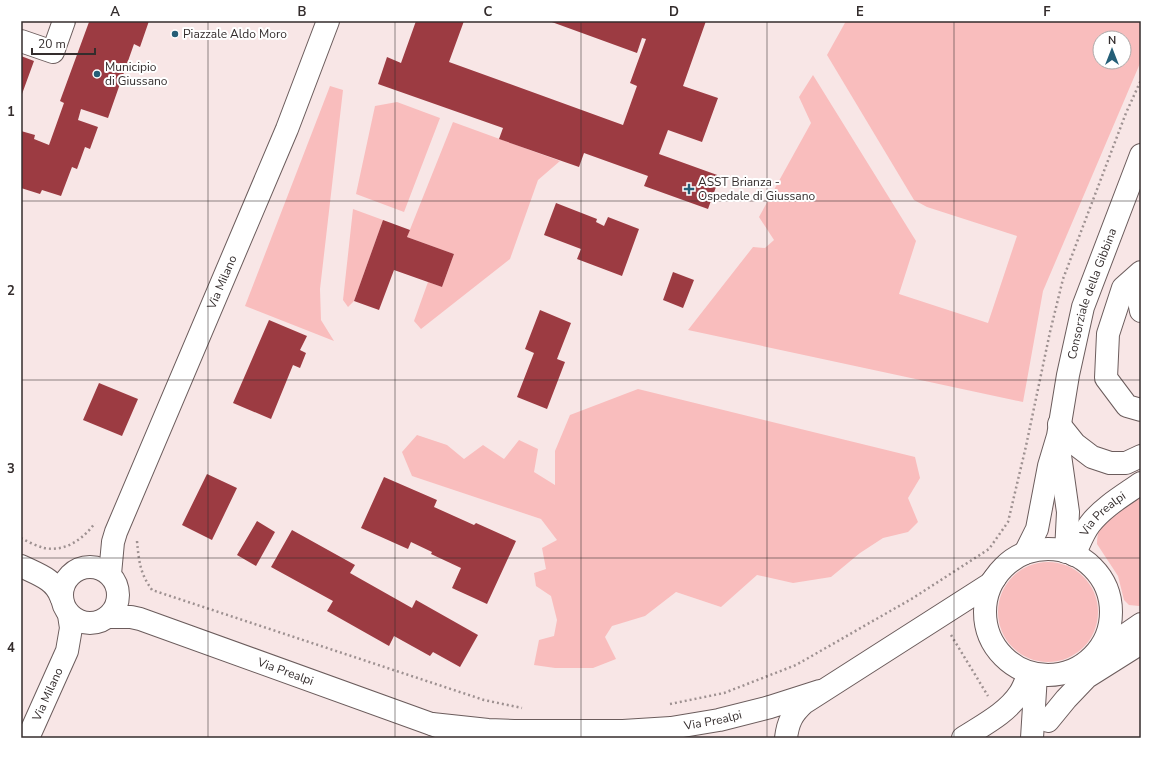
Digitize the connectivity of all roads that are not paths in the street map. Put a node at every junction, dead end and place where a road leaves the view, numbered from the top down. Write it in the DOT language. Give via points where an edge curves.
graph roads {
  1 [pos="64,21"];
  2 [pos="328,21"];
  3 [pos="21,41"];
  4 [pos="1141,155"];
  5 [pos="1141,272"];
  6 [pos="1141,288"];
  7 [pos="1141,311"];
  8 [pos="1141,410"];
  9 [pos="1059,430"];
  10 [pos="1141,456"];
  11 [pos="1141,483"];
  12 [pos="1026,553"];
  13 [pos="1070,553"];
  14 [pos="21,566"];
  15 [pos="101,571"];
  16 [pos="70,574"];
  17 [pos="996,576"];
  18 [pos="46,578"];
  19 [pos="118,597"];
  20 [pos="65,606"];
  21 [pos="140,618"];
  22 [pos="99,621"];
  23 [pos="1141,624"];
  24 [pos="1141,643"];
  25 [pos="67,651"];
  26 [pos="1096,654"];
  27 [pos="1072,671"];
  28 [pos="1033,674"];
  29 [pos="823,690"];
  30 [pos="432,724"];
  31 [pos="1045,729"];
  32 [pos="28,738"];
  33 [pos="466,738"];
  34 [pos="786,738"];
  35 [pos="963,738"];
  36 [pos="1032,738"];
  1 -- 3 [label="street" via="53,52"];
  2 -- 15 [label="street, Via Milano" via="287,129"];
  4 -- 9 [label="street, Consorziale della Gibbina" via="1083,307"];
  5 -- 8 [label="street" via="1123,288 1112,321 1108,334 1106,378 1127,406"];
  6 -- 7 [label="street" via="1138,301"];
  9 -- 10 [label="street" via="1092,457 1126,463"];
  9 -- 12 [label="street" via="1037,529"];
  9 -- 13 [label="street"];
  11 -- 13 [label="street, Via Prealpi" via="1095,517"];
  12 -- 13 [label="street" via="1052,549"];
  12 -- 17 [label="street" via="1014,559"];
  13 -- 26 [label="street" via="1088,564 1100,576 1108,590 1112,607 1110,624 1105,640"];
  14 -- 18 [label="street"];
  15 -- 16 [label="street" via="84,567"];
  15 -- 19 [label="street" via="115,581"];
  16 -- 18 [label="street" via="59,578"];
  16 -- 20 [label="street" via="62,588"];
  17 -- 28 [label="street" via="985,603 988,633 1004,658 1016,667"];
  17 -- 29 [label="street, Via Prealpi" via="990,584"];
  18 -- 20 [label="street" via="58,589"];
  19 -- 21 [label="street, Via Prealpi"];
  19 -- 22 [label="street" via="115,608"];
  20 -- 22 [label="street" via="75,620 83,623"];
  20 -- 25 [label="street, Via Milano" via="70,628"];
  21 -- 22 [label="street, Via Prealpi"];
  21 -- 30 [label="street, Via Prealpi"];
  22 -- 25 [label="street, Via Milano"];
  23 -- 26 [label="street"];
  24 -- 31 [label="street" via="1087,677 1062,704"];
  25 -- 32 [label="street, Via Milano"];
  26 -- 27 [label="street"];
  27 -- 28 [label="street" via="1055,675"];
  27 -- 31 [label="street"];
  28 -- 35 [label="street" via="1012,703"];
  28 -- 36 [label="street"];
  29 -- 30 [label="street, Via Prealpi" via="770,707 671,728 623,731 514,731"];
  29 -- 34 [label="street, Via Prealpi" via="794,712 787,727"];
  30 -- 33 [label="street, Via Prealpi"];
}
